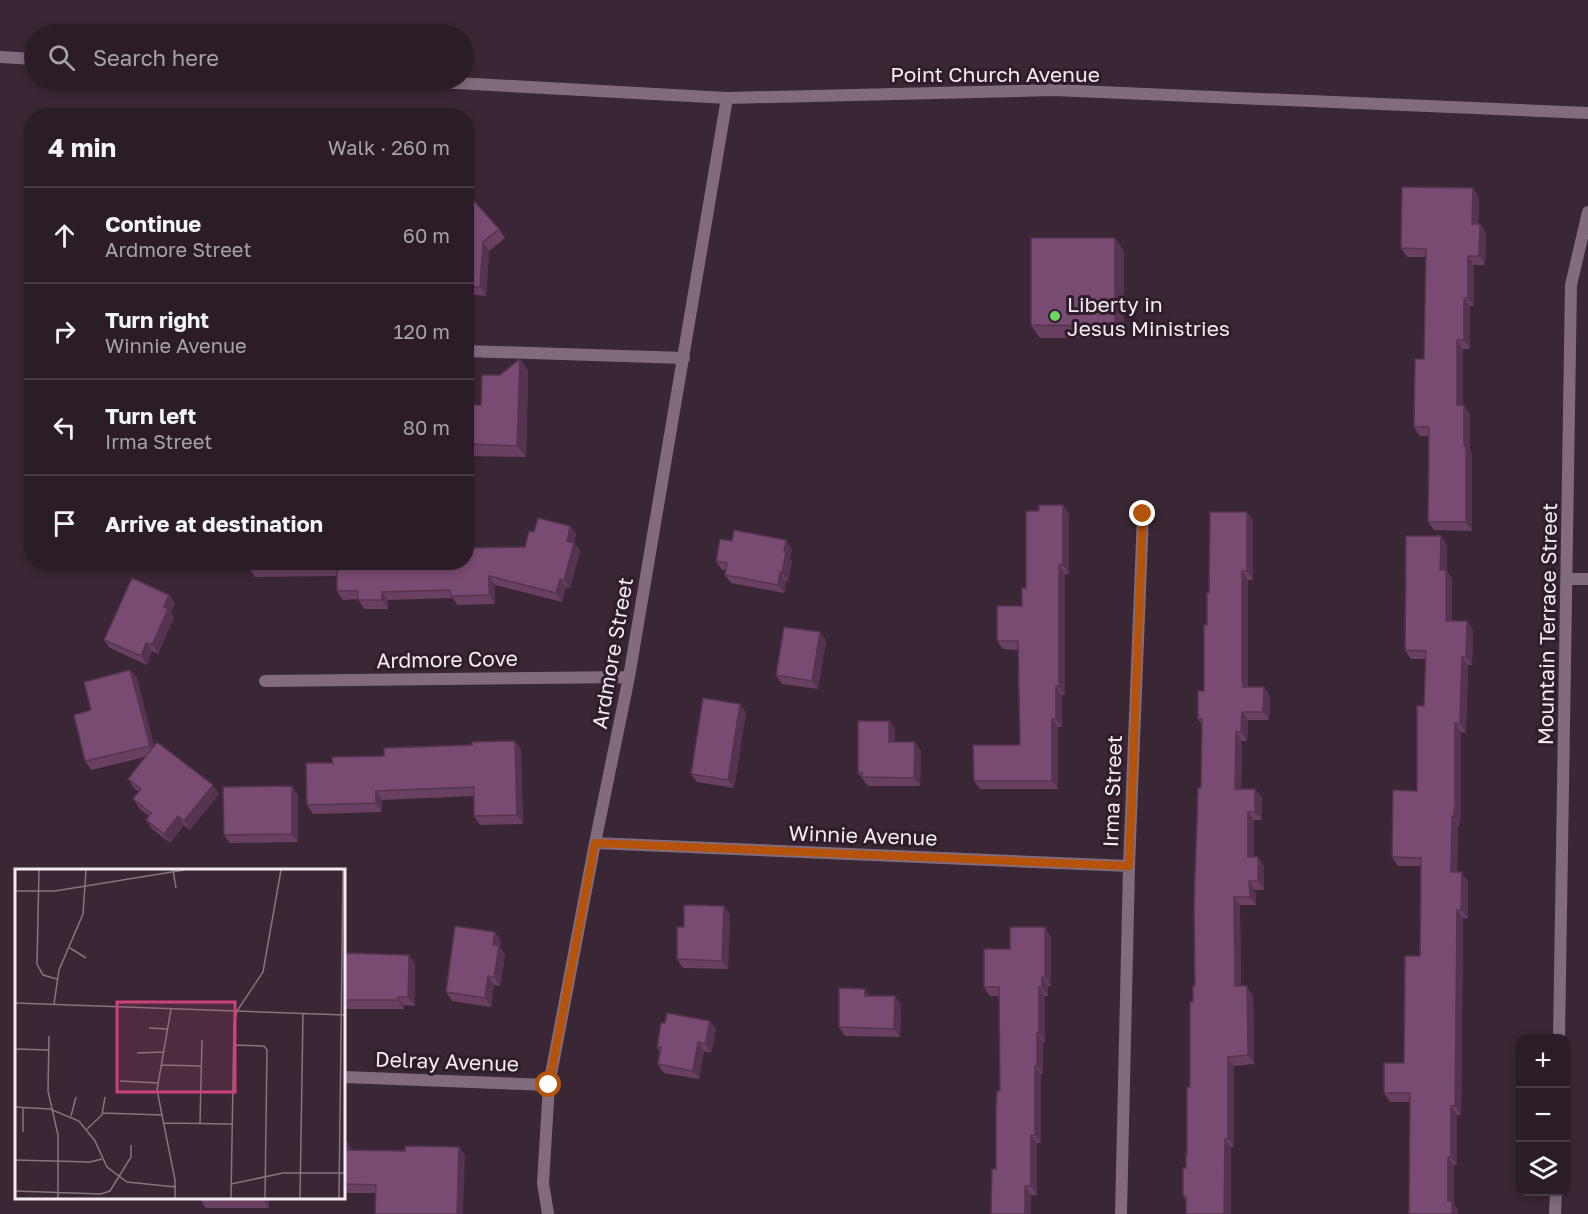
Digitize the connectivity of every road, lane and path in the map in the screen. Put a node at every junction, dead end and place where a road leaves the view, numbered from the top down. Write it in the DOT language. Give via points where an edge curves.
graph roads {
  1 [pos="0,57"];
  2 [pos="24,58"];
  3 [pos="474,84"];
  4 [pos="727,98"];
  5 [pos="1588,113"];
  6 [pos="1588,212"];
  7 [pos="474,351"];
  8 [pos="684,358"];
  9 [pos="1143,514"];
  10 [pos="1567,579"];
  11 [pos="1588,579"];
  12 [pos="629,676"];
  13 [pos="265,681"];
  14 [pos="595,843"];
  15 [pos="1129,866"];
  16 [pos="1558,1034"];
  17 [pos="345,1077"];
  18 [pos="549,1085"];
  19 [pos="1556,1196"];
  20 [pos="548,1214"];
  21 [pos="1121,1214"];
  22 [pos="1555,1214"];
  1 -- 2 [label="street"];
  3 -- 4 [label="street, Point Church Avenue"];
  4 -- 5 [label="street, Point Church Avenue" via="1054,90"];
  4 -- 8 [label="street, Ardmore Street"];
  6 -- 10 [label="street, Mountain Terrace Street" via="1571,285"];
  7 -- 8 [label="street"];
  8 -- 12 [label="street, Ardmore Street"];
  9 -- 15 [label="street, Irma Street"];
  10 -- 11 [label="street"];
  10 -- 16 [label="street, Mountain Terrace Street"];
  12 -- 13 [label="street, Ardmore Cove"];
  12 -- 14 [label="street, Ardmore Street"];
  14 -- 15 [label="street, Winnie Avenue"];
  14 -- 18 [label="street, Ardmore Street"];
  15 -- 21 [label="street, Irma Street"];
  17 -- 18 [label="street, Delray Avenue"];
  18 -- 20 [label="street, Ardmore Street" via="543,1183"];
  19 -- 22 [label="street"];
}
